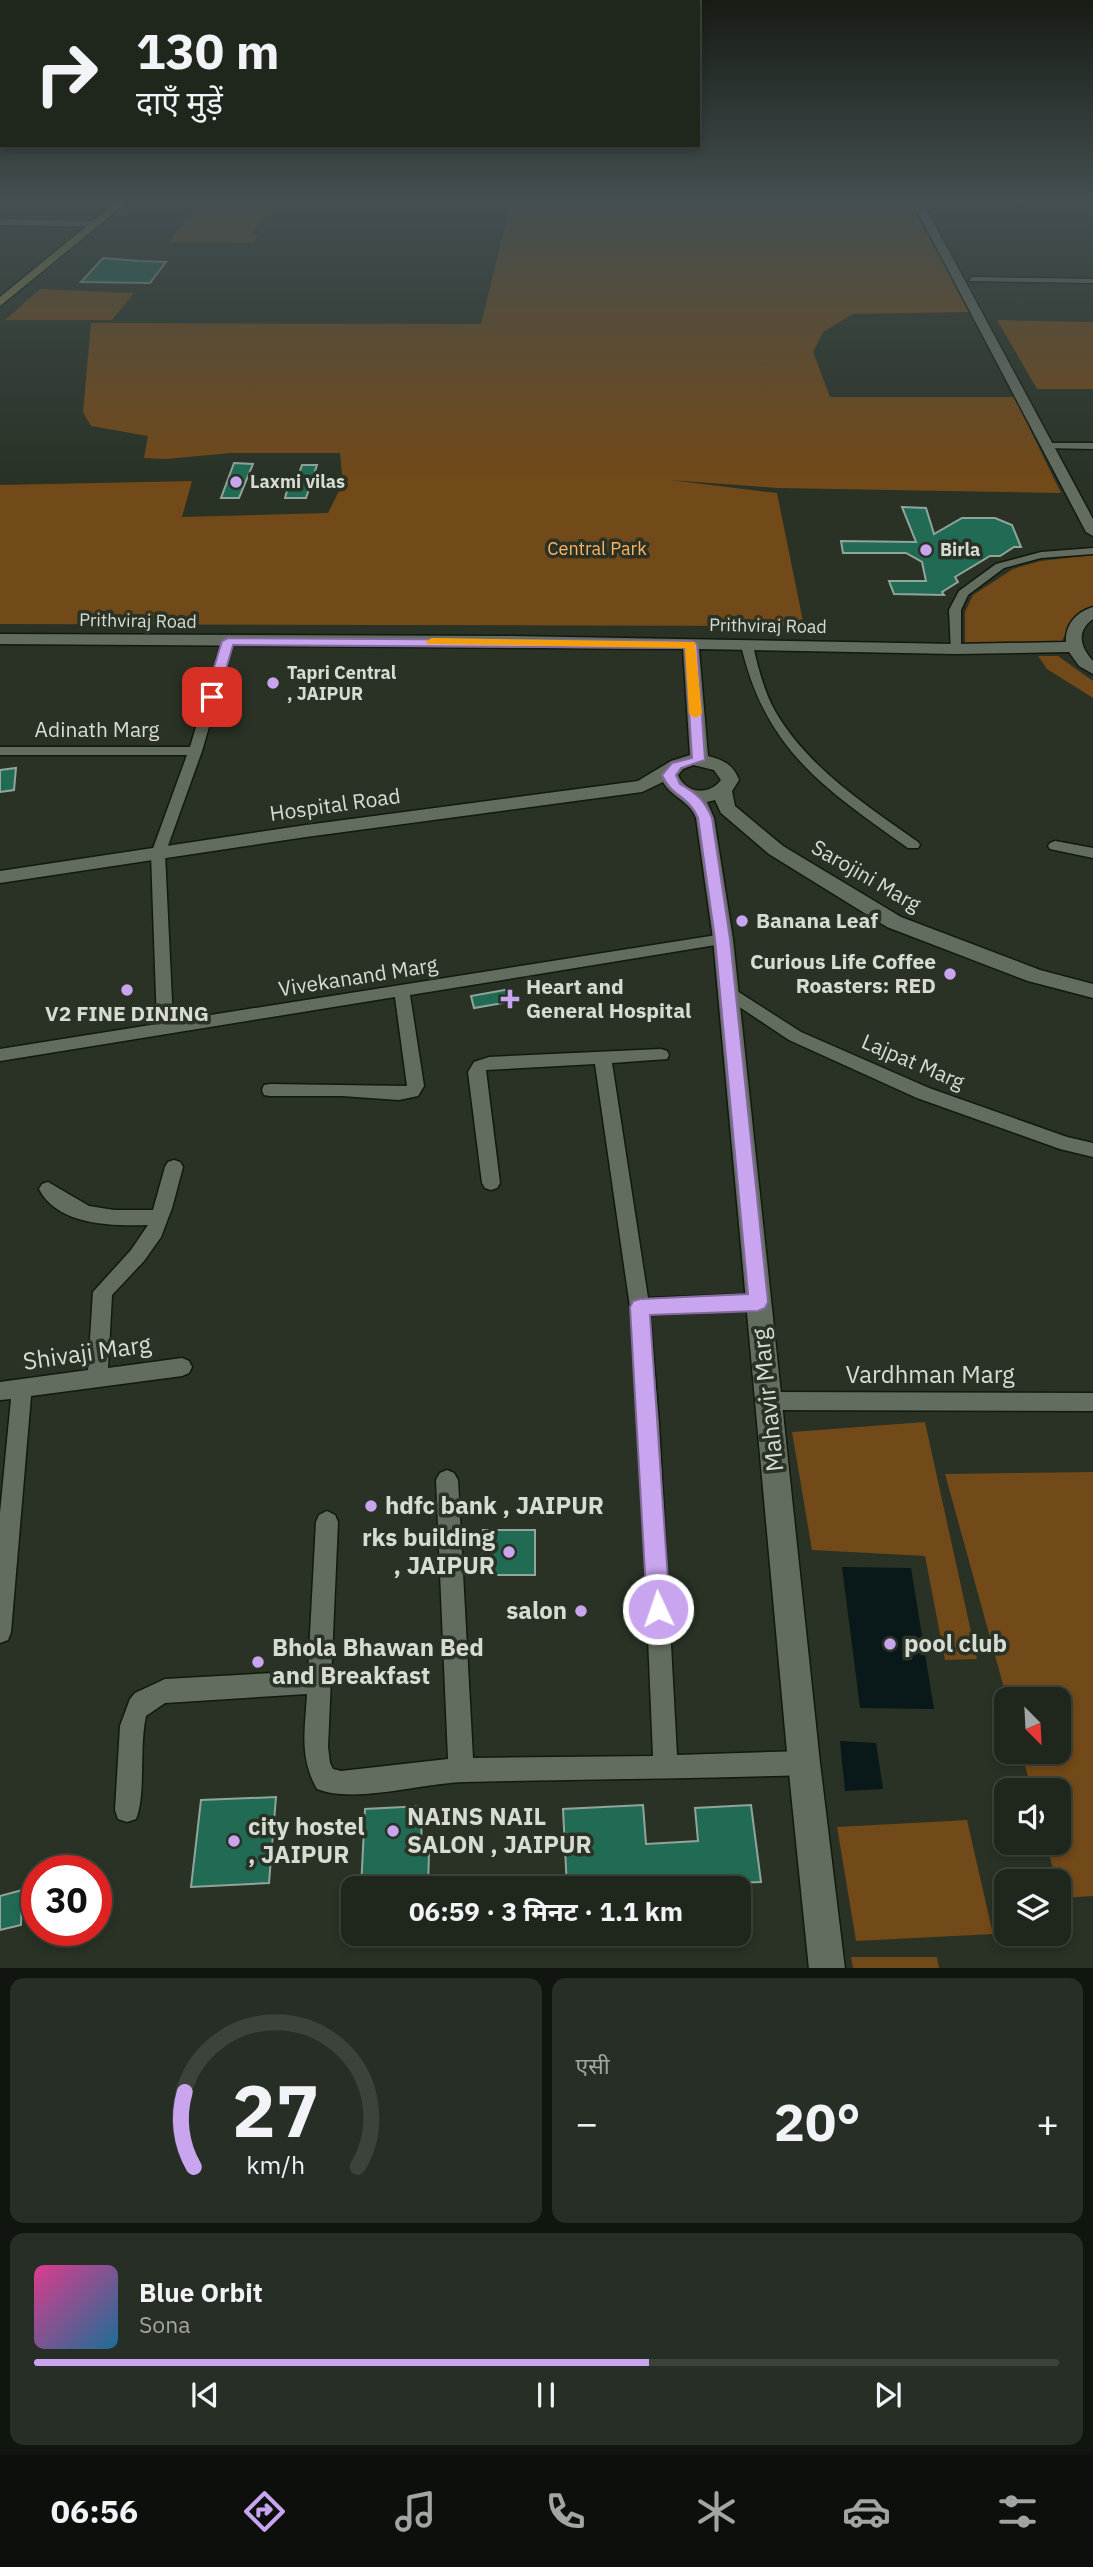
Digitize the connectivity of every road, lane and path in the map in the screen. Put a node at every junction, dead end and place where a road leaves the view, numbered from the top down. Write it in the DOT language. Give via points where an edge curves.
graph roads {
  1 [pos="969,295"];
  2 [pos="980,295"];
  3 [pos="1052,446"];
  4 [pos="1093,446"];
  5 [pos="1093,510"];
  6 [pos="1093,532"];
  7 [pos="1093,551"];
  8 [pos="1093,612"];
  9 [pos="0,639"];
  10 [pos="228,641"];
  11 [pos="691,644"];
  12 [pos="747,645"];
  13 [pos="1074,648"];
  14 [pos="955,649"];
  15 [pos="1093,669"];
  16 [pos="0,751"];
  17 [pos="195,751"];
  18 [pos="699,760"];
  19 [pos="679,784"];
  20 [pos="723,791"];
  21 [pos="748,827"];
  22 [pos="708,833"];
  23 [pos="913,845"];
  24 [pos="1055,846"];
  25 [pos="1093,853"];
  26 [pos="158,854"];
  27 [pos="0,877"];
  28 [pos="723,939"];
  29 [pos="726,990"];
  30 [pos="402,991"];
  31 [pos="1093,991"];
  32 [pos="165,1029"];
  33 [pos="0,1055"];
  34 [pos="661,1055"];
  35 [pos="603,1059"];
  36 [pos="270,1090"];
  37 [pos="1093,1150"];
  38 [pos="174,1167"];
  39 [pos="491,1183"];
  40 [pos="48,1189"];
  41 [pos="160,1217"];
  42 [pos="758,1302"];
  43 [pos="640,1307"];
  44 [pos="182,1367"];
  45 [pos="97,1378"];
  46 [pos="22,1388"];
  47 [pos="0,1391"];
  48 [pos="768,1401"];
  49 [pos="1093,1402"];
  50 [pos="447,1480"];
  51 [pos="327,1522"];
  52 [pos="0,1632"];
  53 [pos="319,1682"];
  54 [pos="804,1763"];
  55 [pos="666,1768"];
  56 [pos="461,1770"];
  57 [pos="127,1810"];
  58 [pos="827,1968"];
  1 -- 3 [label="street"];
  2 -- 3 [label="street"];
  3 -- 4 [label="street"];
  3 -- 5 [label="street"];
  3 -- 6 [label="street"];
  7 -- 14 [label="street" via="1041,555 1000,566 963,593 955,610"];
  8 -- 13 [label="street" via="1075,626"];
  9 -- 10 [label="street, Prithviraj Road"];
  10 -- 11 [label="street, Prithviraj Road"];
  10 -- 17 [label="street"];
  11 -- 12 [label="street, Prithviraj Road"];
  11 -- 18 [label="street"];
  12 -- 14 [label="street, Prithviraj Road"];
  12 -- 23 [label="street" via="751,672 783,736 850,801"];
  13 -- 14 [label="street, Prithviraj Road"];
  13 -- 15 [label="street"];
  16 -- 17 [label="street, Adinath Marg"];
  17 -- 26 [label="street"];
  18 -- 19 [label="street" via="683,762"];
  18 -- 20 [label="street" via="717,764 729,774"];
  19 -- 20 [label="street" via="708,796"];
  19 -- 22 [label="street, Mahavir Marg" via="700,805"];
  19 -- 26 [label="street, Hospital Road"];
  20 -- 21 [label="street, Sarojini Marg" via="728,808"];
  21 -- 22 [label="street" via="724,822"];
  21 -- 31 [label="street, Sarojini Marg" via="776,850 894,922 1035,976"];
  22 -- 28 [label="street, Mahavir Marg"];
  24 -- 25 [label="street"];
  26 -- 27 [label="street, Hospital Road"];
  26 -- 32 [label="street"];
  28 -- 29 [label="street, Mahavir Marg"];
  28 -- 30 [label="street, Vivekanand Marg"];
  29 -- 37 [label="street, Lajpat Marg" via="795,1036 923,1093"];
  29 -- 42 [label="street, Mahavir Marg"];
  30 -- 32 [label="street, Vivekanand Marg"];
  30 -- 36 [label="street" via="416,1086 412,1091"];
  32 -- 33 [label="street, Vivekanand Marg"];
  34 -- 35 [label="street"];
  35 -- 39 [label="street" via="480,1066 476,1072"];
  35 -- 43 [label="street"];
  38 -- 41 [label="street"];
  40 -- 41 [label="street" via="58,1200 98,1218"];
  41 -- 45 [label="street" via="144,1246 103,1292"];
  42 -- 43 [label="street"];
  42 -- 48 [label="street, Mahavir Marg"];
  43 -- 55 [label="street"];
  44 -- 45 [label="street, Shivaji Marg"];
  45 -- 46 [label="street, Shivaji Marg"];
  46 -- 47 [label="street, Shivaji Marg"];
  46 -- 52 [label="street"];
  48 -- 49 [label="street, Vardhman Marg"];
  48 -- 54 [label="street, Mahavir Marg"];
  50 -- 56 [label="street"];
  51 -- 53 [label="street"];
  53 -- 56 [label="street" via="316,1747 318,1766 327,1780 341,1783"];
  53 -- 57 [label="street" via="165,1691 146,1698 136,1710 131,1730"];
  54 -- 55 [label="street"];
  54 -- 58 [label="street, Mahavir Marg"];
  55 -- 56 [label="street"];
}
